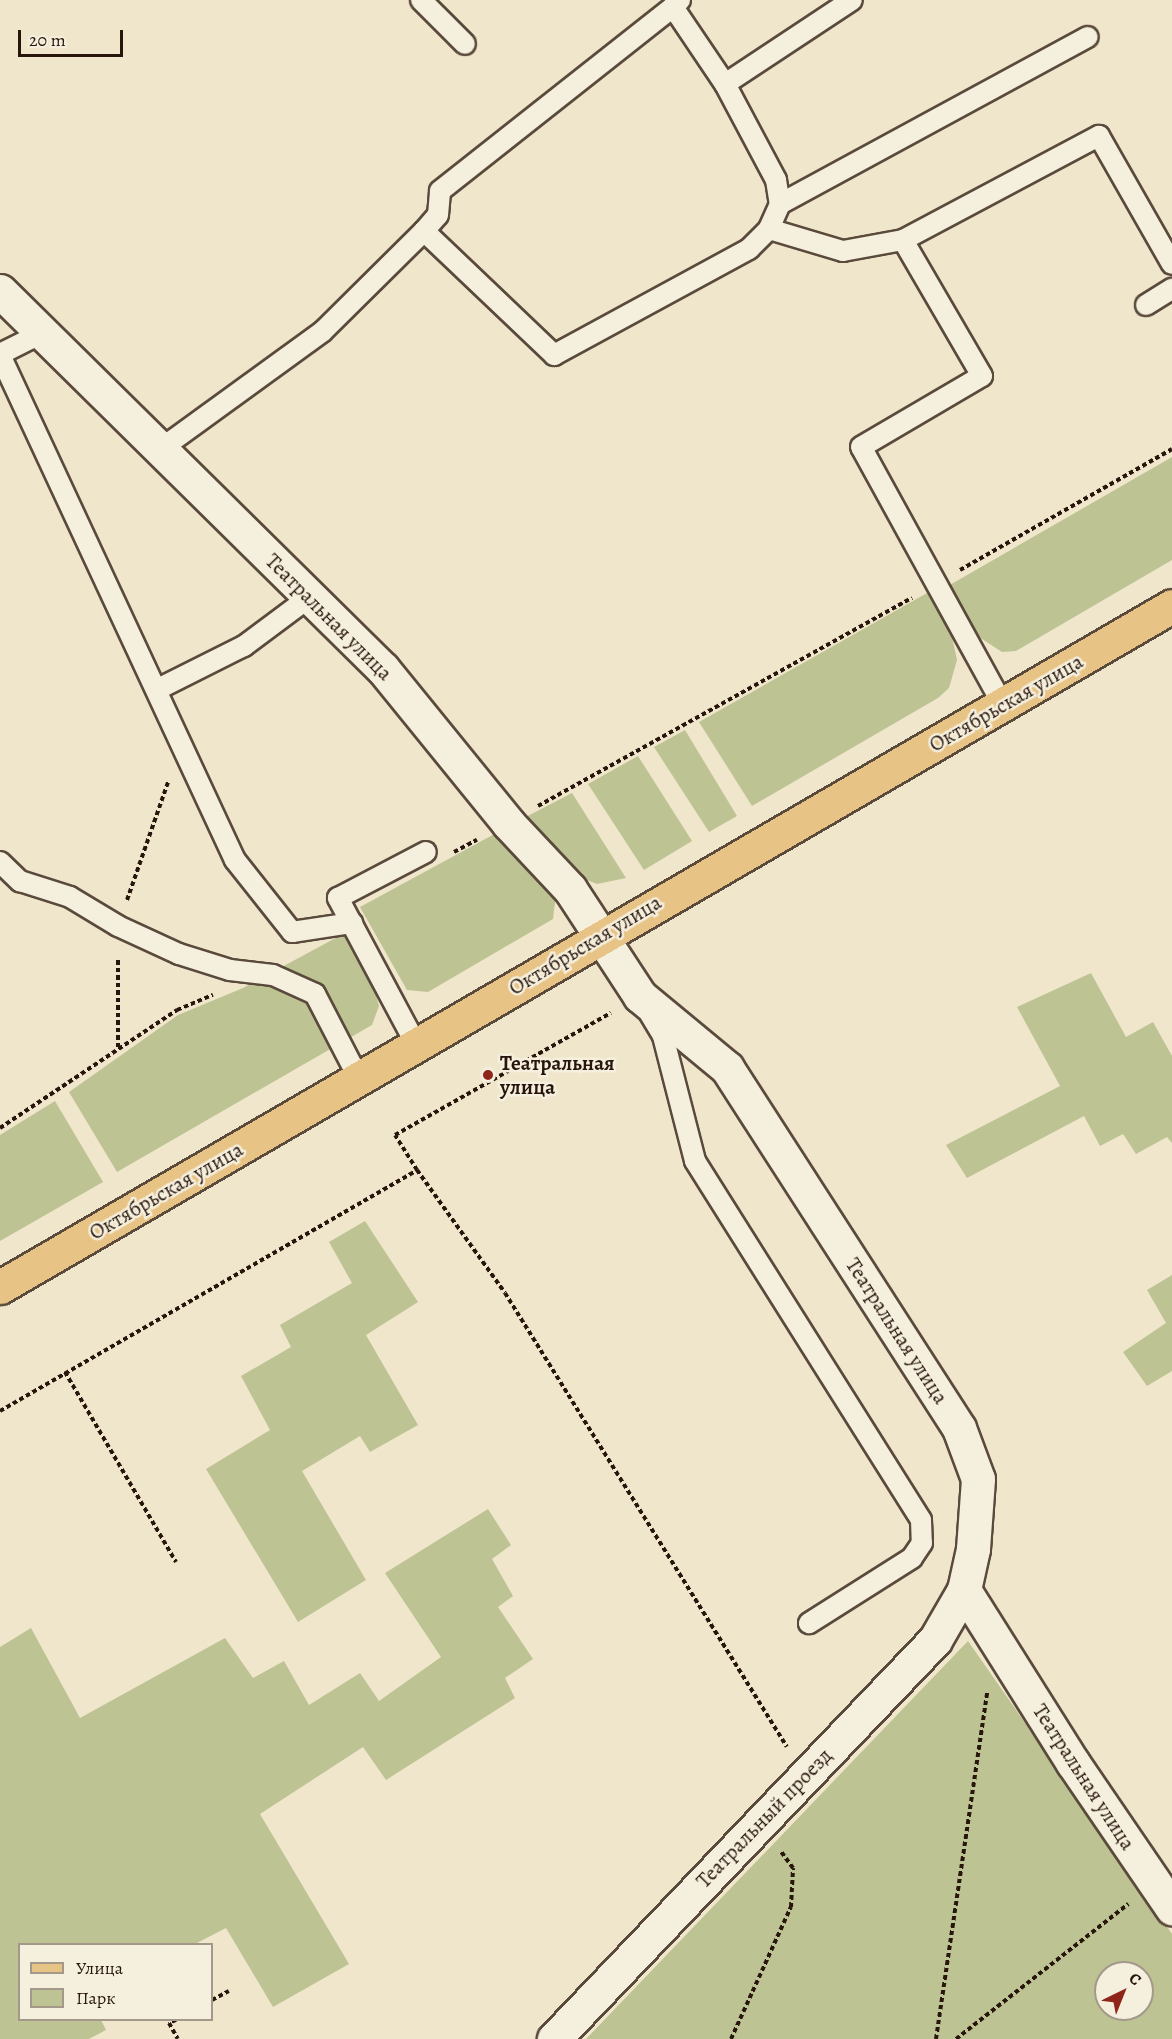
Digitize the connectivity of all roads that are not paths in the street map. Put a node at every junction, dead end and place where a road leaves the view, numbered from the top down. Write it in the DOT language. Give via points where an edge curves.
graph roads {
  1 [pos="421,0"];
  2 [pos="852,0"];
  3 [pos="677,3"];
  4 [pos="1088,37"];
  5 [pos="465,44"];
  6 [pos="725,84"];
  7 [pos="780,204"];
  8 [pos="769,229"];
  9 [pos="424,231"];
  10 [pos="903,240"];
  11 [pos="1172,264"];
  12 [pos="1172,289"];
  13 [pos="0,291"];
  14 [pos="1146,305"];
  15 [pos="40,334"];
  16 [pos="0,354"];
  17 [pos="158,451"];
  18 [pos="311,596"];
  19 [pos="1172,606"];
  20 [pos="158,689"];
  21 [pos="1003,705"];
  22 [pos="426,852"];
  23 [pos="0,862"];
  24 [pos="352,923"];
  25 [pos="602,934"];
  26 [pos="640,996"];
  27 [pos="417,1046"];
  28 [pos="359,1079"];
  29 [pos="0,1287"];
  30 [pos="964,1590"];
  31 [pos="808,1623"];
  32 [pos="1163,1895"];
  33 [pos="554,2039"];
  1 -- 5 [label="lane"];
  2 -- 6 [label="lane"];
  3 -- 6 [label="lane"];
  3 -- 9 [label="lane" via="440,191 438,215"];
  4 -- 7 [label="lane"];
  6 -- 7 [label="lane" via="776,180"];
  7 -- 8 [label="lane"];
  8 -- 9 [label="lane" via="749,249 554,355"];
  8 -- 10 [label="lane" via="843,250"];
  9 -- 17 [label="lane" via="322,332"];
  10 -- 11 [label="lane" via="1099,136"];
  10 -- 21 [label="lane" via="982,376 861,447"];
  12 -- 14 [label="lane"];
  13 -- 15 [label="street, Театральная улица"];
  15 -- 16 [label="lane"];
  15 -- 17 [label="street, Театральная улица"];
  16 -- 20 [label="lane"];
  17 -- 18 [label="street, Театральная улица"];
  18 -- 20 [label="lane" via="244,646"];
  18 -- 25 [label="street, Театральная улица" via="383,669 508,823 570,889"];
  19 -- 21 [label="main road, Октябрьская улица"];
  20 -- 24 [label="lane" via="235,860 292,932"];
  21 -- 25 [label="main road, Октябрьская улица"];
  22 -- 24 [label="lane" via="338,898"];
  23 -- 28 [label="lane" via="20,881 70,897 118,926 179,954 266,975 315,994"];
  24 -- 27 [label="lane"];
  25 -- 26 [label="street, Театральная улица"];
  25 -- 27 [label="main road, Октябрьская улица"];
  26 -- 30 [label="street, Театральная улица" via="727,1068 959,1428 978,1479 973,1549"];
  26 -- 31 [label="lane" via="663,1036 695,1161 921,1520 922,1543 912,1558"];
  27 -- 28 [label="main road, Октябрьская улица"];
  28 -- 29 [label="main road, Октябрьская улица"];
  30 -- 32 [label="street, Театральная улица" via="1073,1763"];
  30 -- 33 [label="street, Театральный проезд" via="935,1640"];
}
